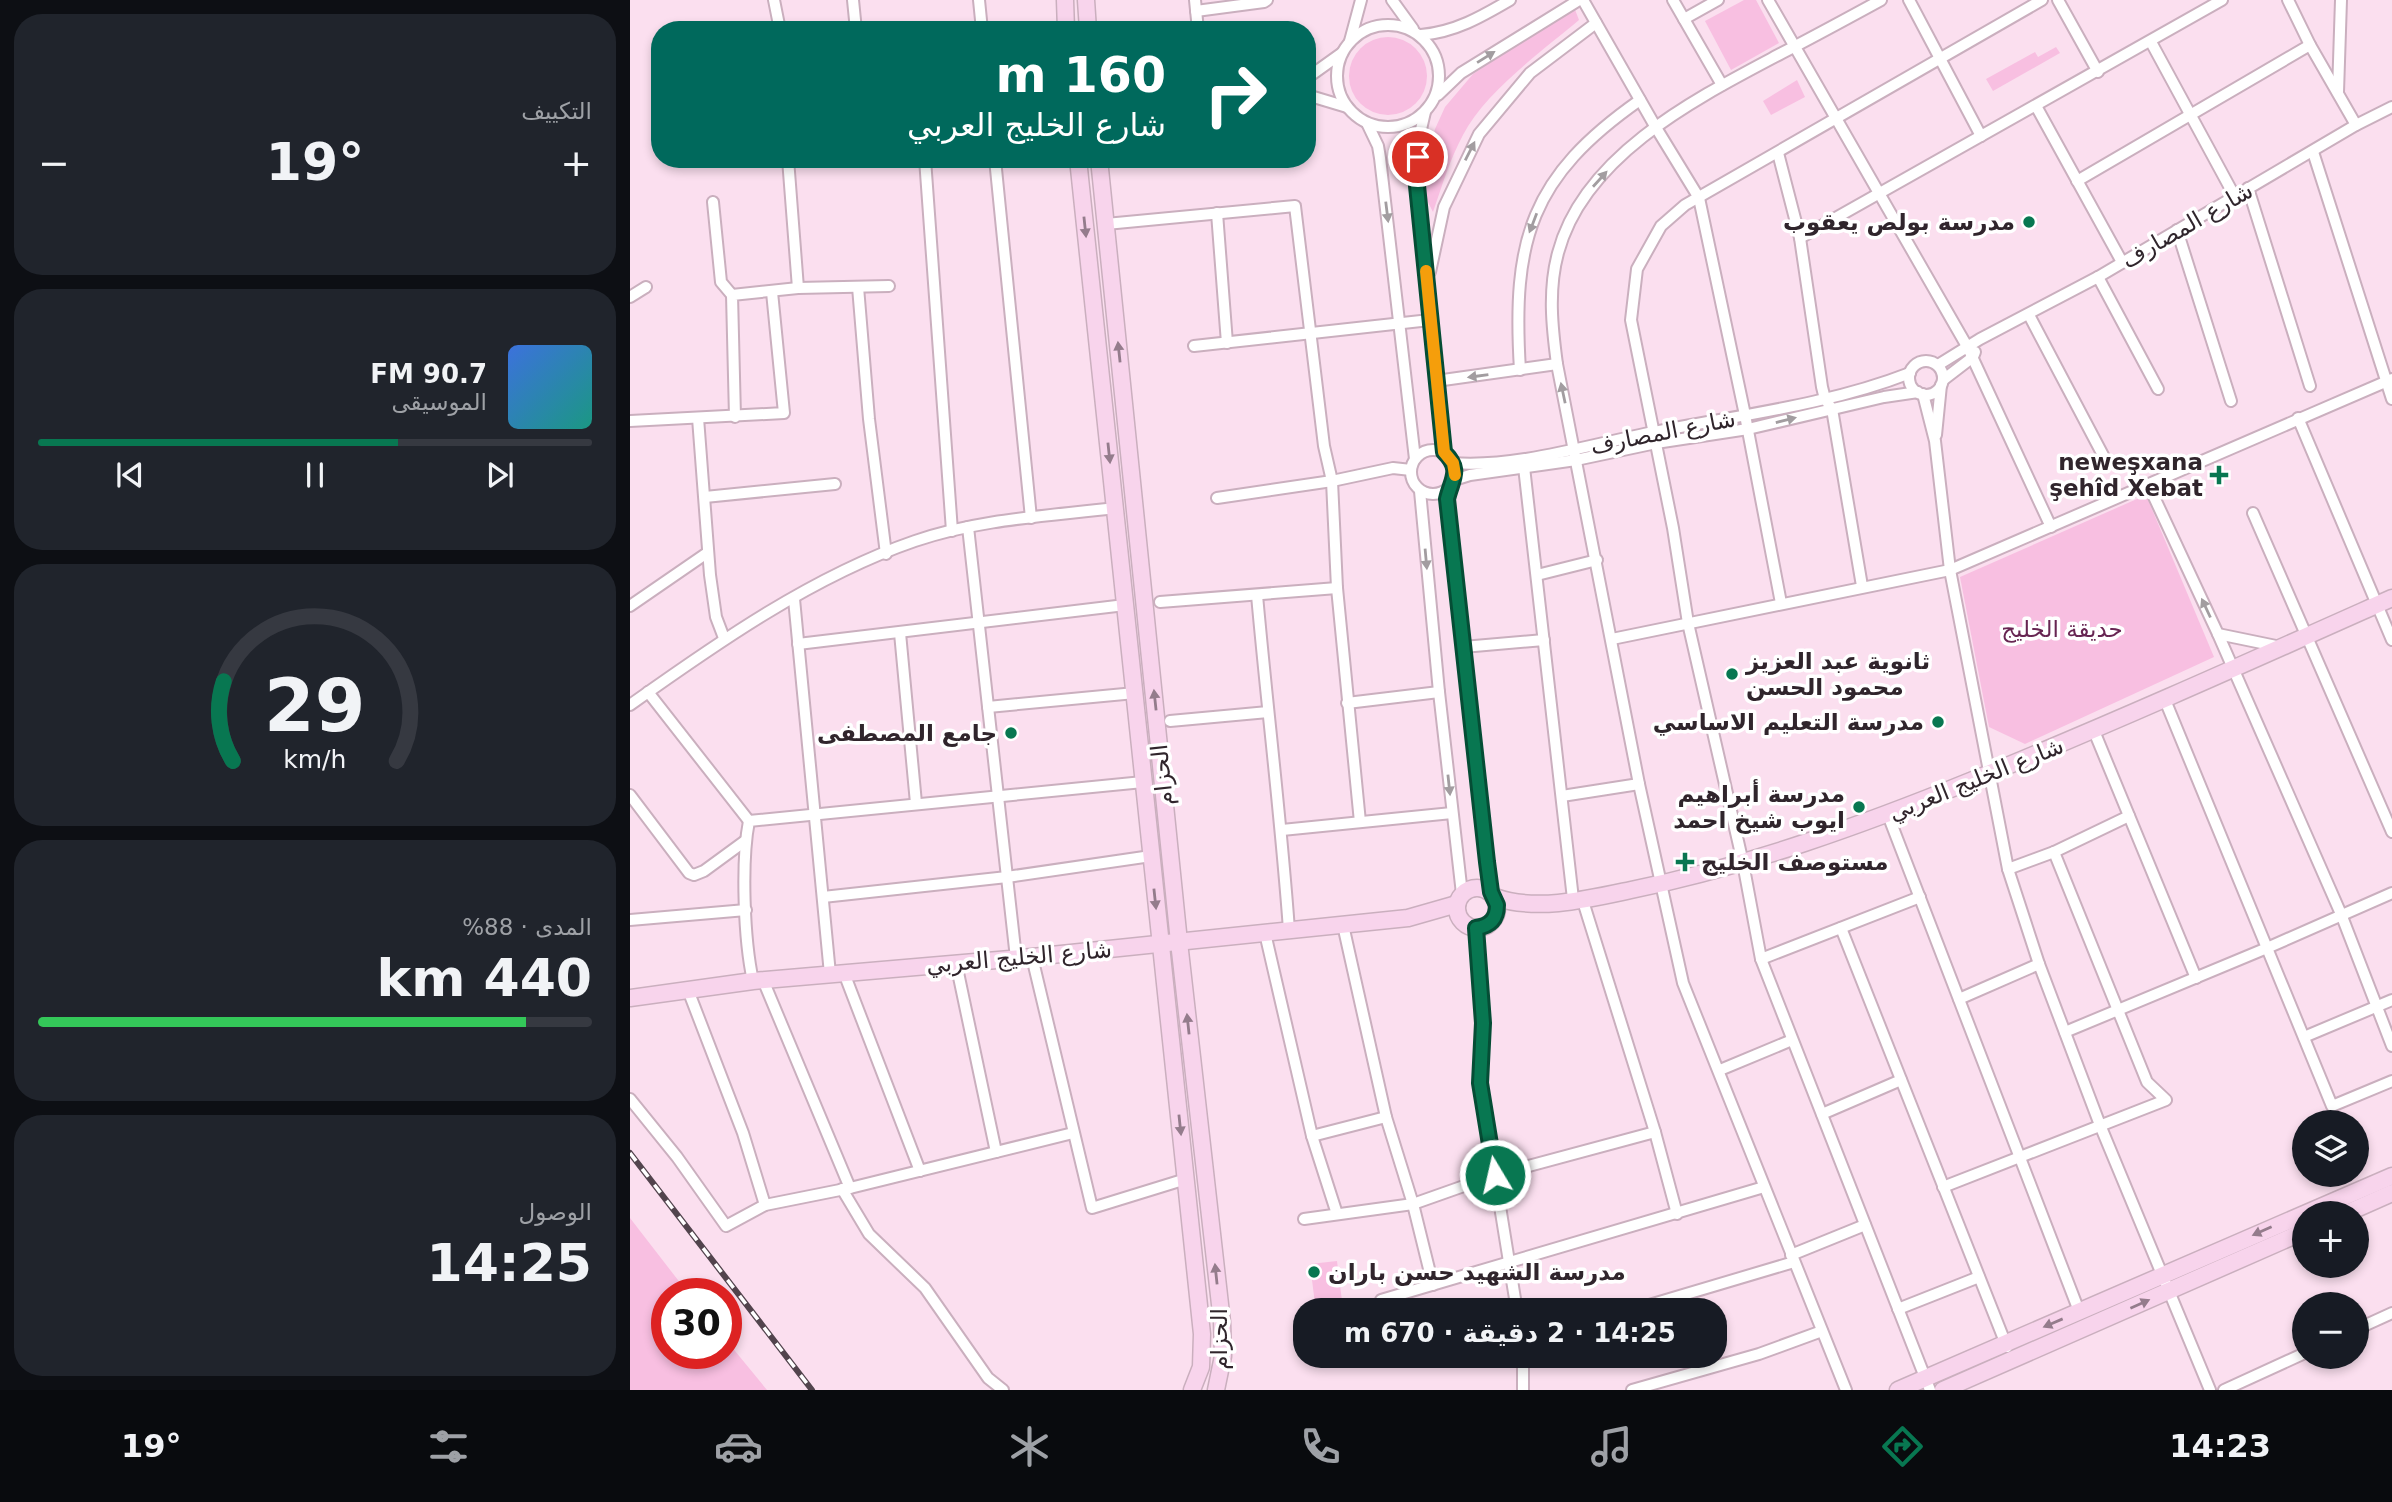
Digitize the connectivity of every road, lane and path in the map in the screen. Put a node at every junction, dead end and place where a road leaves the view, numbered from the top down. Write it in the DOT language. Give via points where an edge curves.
graph roads {
  1 [pos="774,0"];
  2 [pos="853,0"];
  3 [pos="979,0"];
  4 [pos="1065,0"];
  5 [pos="1086,0"];
  6 [pos="1267,0"];
  7 [pos="1361,0"];
  8 [pos="1392,0"];
  9 [pos="1510,0"];
  10 [pos="1581,0"];
  11 [pos="1673,0"];
  12 [pos="1718,0"];
  13 [pos="1768,0"];
  14 [pos="1881,0"];
  15 [pos="1909,0"];
  16 [pos="2042,0"];
  17 [pos="2058,0"];
  18 [pos="2222,0"];
  19 [pos="2288,0"];
  20 [pos="2341,0"];
  21 [pos="1196,6"];
  22 [pos="1684,19"];
  23 [pos="778,21"];
  24 [pos="855,21"];
  25 [pos="981,21"];
  26 [pos="1066,21"];
  27 [pos="1087,21"];
  28 [pos="1596,23"];
  29 [pos="1418,33"];
  30 [pos="1350,42"];
  31 [pos="2151,42"];
  32 [pos="2310,45"];
  33 [pos="1796,46"];
  34 [pos="1342,53"];
  35 [pos="1941,59"];
  36 [pos="1316,72"];
  37 [pos="2098,72"];
  38 [pos="1722,85"];
  39 [pos="2338,92"];
  40 [pos="1316,98"];
  41 [pos="1434,100"];
  42 [pos="1640,100"];
  43 [pos="2036,106"];
  44 [pos="1347,107"];
  45 [pos="2392,107"];
  46 [pos="1425,112"];
  47 [pos="2191,115"];
  48 [pos="1838,118"];
  49 [pos="1367,122"];
  50 [pos="2356,125"];
  51 [pos="1655,126"];
  52 [pos="1981,136"];
  53 [pos="2313,152"];
  54 [pos="1778,153"];
  55 [pos="789,168"];
  56 [pos="926,168"];
  57 [pos="996,168"];
  58 [pos="1079,168"];
  59 [pos="1100,168"];
  60 [pos="2077,181"];
  61 [pos="2248,188"];
  62 [pos="1879,194"];
  63 [pos="2235,197"];
  64 [pos="1699,198"];
  65 [pos="713,202"];
  66 [pos="1217,213"];
  67 [pos="1106,224"];
  68 [pos="2177,230"];
  69 [pos="1800,238"];
  70 [pos="2122,262"];
  71 [pos="2098,277"];
  72 [pos="1427,285"];
  73 [pos="889,286"];
  74 [pos="646,287"];
  75 [pos="858,287"];
  76 [pos="798,288"];
  77 [pos="772,292"];
  78 [pos="732,295"];
  79 [pos="630,297"];
  80 [pos="2029,315"];
  81 [pos="1430,320"];
  82 [pos="1399,324"];
  83 [pos="1310,334"];
  84 [pos="1227,343"];
  85 [pos="1194,346"];
  86 [pos="1970,352"];
  87 [pos="1557,364"];
  88 [pos="1938,365"];
  89 [pos="1520,370"];
  90 [pos="1910,373"];
  91 [pos="2389,380"];
  92 [pos="1436,381"];
  93 [pos="1942,382"];
  94 [pos="2310,386"];
  95 [pos="2158,389"];
  96 [pos="1921,393"];
  97 [pos="2392,399"];
  98 [pos="2231,401"];
  99 [pos="1829,404"];
  100 [pos="1745,415"];
  101 [pos="735,417"];
  102 [pos="698,418"];
  103 [pos="2298,418"];
  104 [pos="630,421"];
  105 [pos="1748,429"];
  106 [pos="1655,437"];
  107 [pos="1936,441"];
  108 [pos="1444,452"];
  109 [pos="1576,454"];
  110 [pos="2105,458"];
  111 [pos="1453,463"];
  112 [pos="1413,464"];
  113 [pos="1524,467"];
  114 [pos="1332,481"];
  115 [pos="835,484"];
  116 [pos="1452,484"];
  117 [pos="2148,484"];
  118 [pos="1420,491"];
  119 [pos="705,497"];
  120 [pos="1217,498"];
  121 [pos="1115,508"];
  122 [pos="2253,513"];
  123 [pos="1031,518"];
  124 [pos="968,527"];
  125 [pos="2051,527"];
  126 [pos="952,531"];
  127 [pos="707,553"];
  128 [pos="886,554"];
  129 [pos="1597,560"];
  130 [pos="1950,570"];
  131 [pos="1537,575"];
  132 [pos="1862,586"];
  133 [pos="1337,588"];
  134 [pos="1257,595"];
  135 [pos="2392,598"];
  136 [pos="794,599"];
  137 [pos="1160,602"];
  138 [pos="1781,603"];
  139 [pos="1125,605"];
  140 [pos="2376,605"];
  141 [pos="630,606"];
  142 [pos="979,621"];
  143 [pos="1688,623"];
  144 [pos="900,633"];
  145 [pos="2218,634"];
  146 [pos="2308,636"];
  147 [pos="724,639"];
  148 [pos="1612,639"];
  149 [pos="1544,640"];
  150 [pos="2392,640"];
  151 [pos="798,644"];
  152 [pos="1463,647"];
  153 [pos="2281,647"];
  154 [pos="2233,670"];
  155 [pos="1439,691"];
  156 [pos="648,692"];
  157 [pos="1135,693"];
  158 [pos="2165,700"];
  159 [pos="1347,703"];
  160 [pos="630,705"];
  161 [pos="988,707"];
  162 [pos="1268,712"];
  163 [pos="1170,721"];
  164 [pos="2094,731"];
  165 [pos="1989,774"];
  166 [pos="1143,782"];
  167 [pos="1639,784"];
  168 [pos="998,794"];
  169 [pos="630,795"];
  170 [pos="1562,796"];
  171 [pos="916,803"];
  172 [pos="1452,813"];
  173 [pos="815,814"];
  174 [pos="1888,815"];
  175 [pos="2129,816"];
  176 [pos="749,821"];
  177 [pos="1360,822"];
  178 [pos="1282,830"];
  179 [pos="2392,832"];
  180 [pos="745,841"];
  181 [pos="2054,852"];
  182 [pos="1151,856"];
  183 [pos="1742,863"];
  184 [pos="2008,869"];
  185 [pos="1007,877"];
  186 [pos="1661,884"];
  187 [pos="2392,893"];
  188 [pos="1493,895"];
  189 [pos="822,897"];
  190 [pos="1920,897"];
  191 [pos="1459,899"];
  192 [pos="1578,899"];
  193 [pos="1541,904"];
  194 [pos="746,910"];
  195 [pos="2340,914"];
  196 [pos="1408,918"];
  197 [pos="1494,919"];
  198 [pos="630,920"];
  199 [pos="1343,925"];
  200 [pos="1470,926"];
  201 [pos="1841,928"];
  202 [pos="1289,930"];
  203 [pos="1265,933"];
  204 [pos="1179,942"];
  205 [pos="1160,943"];
  206 [pos="2267,948"];
  207 [pos="1024,958"];
  208 [pos="1760,959"];
  209 [pos="956,963"];
  210 [pos="2039,964"];
  211 [pos="837,974"];
  212 [pos="2196,978"];
  213 [pos="758,981"];
  214 [pos="688,990"];
  215 [pos="630,998"];
  216 [pos="1959,999"];
  217 [pos="2392,999"];
  218 [pos="2376,1006"];
  219 [pos="2117,1010"];
  220 [pos="2065,1032"];
  221 [pos="2304,1037"];
  222 [pos="1792,1040"];
  223 [pos="2392,1046"];
  224 [pos="1720,1070"];
  225 [pos="1901,1080"];
  226 [pos="2392,1081"];
  227 [pos="630,1099"];
  228 [pos="1822,1114"];
  229 [pos="1385,1117"];
  230 [pos="2100,1125"];
  231 [pos="1655,1132"];
  232 [pos="1073,1133"];
  233 [pos="1312,1136"];
  234 [pos="996,1152"];
  235 [pos="2020,1156"];
  236 [pos="920,1171"];
  237 [pos="1495,1175"];
  238 [pos="2392,1176"];
  239 [pos="1186,1179"];
  240 [pos="1764,1187"];
  241 [pos="1943,1187"];
  242 [pos="846,1189"];
  243 [pos="2392,1193"];
  244 [pos="2369,1203"];
  245 [pos="1413,1204"];
  246 [pos="765,1205"];
  247 [pos="1338,1214"];
  248 [pos="1677,1214"];
  249 [pos="1304,1219"];
  250 [pos="1866,1225"];
  251 [pos="2292,1237"];
  252 [pos="1792,1258"];
  253 [pos="1509,1263"];
  254 [pos="2163,1275"];
  255 [pos="1979,1277"];
  256 [pos="1433,1285"];
  257 [pos="2170,1291"];
  258 [pos="1388,1298"];
  259 [pos="1515,1298"];
  260 [pos="1669,1298"];
  261 [pos="1898,1309"];
  262 [pos="2080,1311"];
  263 [pos="2392,1313"];
  264 [pos="2369,1324"];
  265 [pos="1822,1331"];
  266 [pos="2005,1344"];
  267 [pos="2292,1359"];
  268 [pos="2012,1360"];
  269 [pos="1523,1368"];
  270 [pos="1928,1384"];
  271 [pos="1003,1390"];
  272 [pos="1192,1390"];
  273 [pos="1216,1390"];
  274 [pos="1524,1390"];
  275 [pos="1632,1390"];
  276 [pos="1846,1390"];
  277 [pos="1898,1390"];
  278 [pos="1943,1390"];
  279 [pos="2210,1390"];
  280 [pos="2224,1390"];
  1 -- 23 [label="street"];
  2 -- 24 [label="street"];
  3 -- 25 [label="street"];
  4 -- 26 [label="street"];
  5 -- 27 [label="street"];
  6 -- 21 [label="street"];
  7 -- 30 [label="street"];
  8 -- 29 [label="street"];
  9 -- 29 [label="street" via="1447,32"];
  10 -- 28 [label="street"];
  41 -- 10 [label="street, one-way" via="1461,73"];
  11 -- 22 [label="street"];
  12 -- 22 [label="street"];
  13 -- 33 [label="street"];
  14 -- 33 [label="street"];
  15 -- 35 [label="street"];
  16 -- 35 [label="street"];
  17 -- 37 [label="street"];
  18 -- 31 [label="street"];
  19 -- 32 [label="street"];
  20 -- 39 [label="street"];
  22 -- 38 [label="street"];
  28 -- 42 [label="street"];
  72 -- 28 [label="street, one-way" via="1444,207 1479,134 1530,73"];
  29 -- 30 [label="street" via="1400,25 1376,25"];
  29 -- 41 [label="street" via="1438,61 1440,77"];
  30 -- 34 [label="street"];
  31 -- 37 [label="street"];
  31 -- 47 [label="street"];
  32 -- 39 [label="street"];
  32 -- 47 [label="street"];
  33 -- 38 [label="street"];
  33 -- 48 [label="street"];
  34 -- 36 [label="street"];
  34 -- 44 [label="street" via="1338,84"];
  35 -- 48 [label="street"];
  35 -- 52 [label="street"];
  37 -- 43 [label="street"];
  38 -- 51 [label="street"];
  39 -- 50 [label="street"];
  40 -- 44 [label="street"];
  41 -- 46 [label="street"];
  42 -- 51 [label="street"];
  42 -- 89 [label="street, one-way" via="1572,157 1535,215 1522,254 1517,303"];
  43 -- 52 [label="street"];
  43 -- 60 [label="street"];
  44 -- 49 [label="street"];
  45 -- 50 [label="street, شارع المصارف"];
  46 -- 49 [label="street" via="1397,127"];
  46 -- 72 [label="street" via="1416,176"];
  47 -- 60 [label="street"];
  47 -- 63 [label="street"];
  48 -- 54 [label="street"];
  48 -- 62 [label="street"];
  49 -- 82 [label="street, one-way" via="1380,158"];
  50 -- 53 [label="street, شارع المصارف"];
  51 -- 64 [label="street"];
  87 -- 51 [label="street, one-way" via="1551,296 1558,252 1577,206 1600,177"];
  52 -- 62 [label="street"];
  53 -- 61 [label="street, شارع المصارف"];
  53 -- 91 [label="street"];
  54 -- 64 [label="street"];
  54 -- 69 [label="street"];
  55 -- 76 [label="street"];
  56 -- 126 [label="street"];
  57 -- 123 [label="street"];
  58 -- 121 [label="street, one-way"];
  59 -- 67 [label="street, الحزام"];
  60 -- 70 [label="street"];
  61 -- 63 [label="street, شارع المصارف"];
  61 -- 94 [label="street"];
  62 -- 69 [label="street"];
  62 -- 86 [label="street"];
  63 -- 68 [label="street, شارع المصارف"];
  64 -- 100 [label="street"];
  64 -- 106 [label="street" via="1661,226 1637,269 1631,320"];
  65 -- 78 [label="street" via="721,282"];
  66 -- 67 [label="street"];
  66 -- 83 [label="street" via="1295,205"];
  66 -- 84 [label="street"];
  204 -- 67 [label="street, الحزام, one-way"];
  68 -- 70 [label="street, شارع المصارف"];
  68 -- 98 [label="street"];
  69 -- 99 [label="street"];
  70 -- 71 [label="street, شارع المصارف"];
  71 -- 80 [label="street, شارع المصارف"];
  71 -- 95 [label="street"];
  72 -- 81 [label="street"];
  73 -- 75 [label="street"];
  74 -- 79 [label="street"];
  75 -- 76 [label="street"];
  75 -- 128 [label="street"];
  76 -- 77 [label="street"];
  77 -- 78 [label="street"];
  77 -- 101 [label="street" via="784,413"];
  78 -- 101 [label="street"];
  80 -- 86 [label="street, شارع المصارف" via="1980,340"];
  80 -- 110 [label="street"];
  81 -- 82 [label="street"];
  81 -- 92 [label="street"];
  82 -- 83 [label="street"];
  82 -- 112 [label="street"];
  83 -- 84 [label="street"];
  83 -- 114 [label="street"];
  84 -- 85 [label="street"];
  86 -- 88 [label="street"];
  86 -- 93 [label="street"];
  86 -- 125 [label="street"];
  87 -- 89 [label="street"];
  109 -- 87 [label="street, one-way"];
  88 -- 90 [label="street" via="1922,361"];
  88 -- 93 [label="street"];
  89 -- 92 [label="street, one-way"];
  90 -- 96 [label="street" via="1911,384"];
  90 -- 99 [label="street, شارع المصارف"];
  91 -- 97 [label="street"];
  91 -- 103 [label="street"];
  92 -- 108 [label="street"];
  93 -- 96 [label="street" via="1934,393"];
  93 -- 107 [label="street"];
  96 -- 99 [label="street"];
  96 -- 107 [label="street"];
  99 -- 100 [label="street, شارع المصارف"];
  105 -- 99 [label="street, one-way"];
  99 -- 132 [label="street"];
  100 -- 105 [label="street"];
  100 -- 106 [label="street, شارع المصارف"];
  101 -- 102 [label="street"];
  102 -- 104 [label="street"];
  102 -- 119 [label="street"];
  103 -- 117 [label="street"];
  103 -- 140 [label="street"];
  105 -- 106 [label="street"];
  105 -- 138 [label="street"];
  106 -- 109 [label="street"];
  106 -- 143 [label="street"];
  107 -- 130 [label="street"];
  108 -- 111 [label="street"];
  108 -- 112 [label="street" via="1430,450"];
  109 -- 111 [label="street, شارع المصارف"];
  109 -- 113 [label="street"];
  109 -- 129 [label="street"];
  111 -- 116 [label="street"];
  112 -- 114 [label="street"];
  112 -- 118 [label="street" via="1412,481"];
  113 -- 116 [label="street" via="1470,475"];
  113 -- 131 [label="street"];
  114 -- 120 [label="street"];
  114 -- 133 [label="street"];
  115 -- 119 [label="street"];
  116 -- 118 [label="street" via="1439,494"];
  116 -- 152 [label="street" via="1447,499"];
  117 -- 125 [label="street"];
  145 -- 117 [label="street, one-way"];
  118 -- 155 [label="street, one-way"];
  119 -- 127 [label="street"];
  121 -- 123 [label="street"];
  121 -- 139 [label="street"];
  122 -- 146 [label="street"];
  123 -- 124 [label="street"];
  124 -- 126 [label="street"];
  124 -- 142 [label="street"];
  125 -- 130 [label="street"];
  126 -- 128 [label="street"];
  127 -- 141 [label="street"];
  127 -- 147 [label="street"];
  128 -- 136 [label="street"];
  129 -- 131 [label="street"];
  129 -- 148 [label="street"];
  130 -- 132 [label="street"];
  130 -- 165 [label="street"];
  131 -- 149 [label="street"];
  132 -- 138 [label="street"];
  133 -- 134 [label="street"];
  133 -- 159 [label="street"];
  134 -- 137 [label="street"];
  134 -- 162 [label="street"];
  135 -- 140 [label="street, شارع الخليج العربي"];
  136 -- 147 [label="street"];
  136 -- 151 [label="street"];
  138 -- 143 [label="street"];
  139 -- 142 [label="street"];
  139 -- 157 [label="street"];
  140 -- 146 [label="street, شارع الخليج العربي"];
  140 -- 150 [label="street"];
  142 -- 144 [label="street"];
  142 -- 161 [label="street"];
  143 -- 148 [label="street"];
  143 -- 183 [label="street"];
  144 -- 151 [label="street"];
  144 -- 171 [label="street"];
  145 -- 153 [label="street"];
  145 -- 154 [label="street"];
  146 -- 153 [label="street, شارع الخليج العربي"];
  146 -- 179 [label="street"];
  147 -- 156 [label="street"];
  148 -- 167 [label="street"];
  149 -- 152 [label="street"];
  149 -- 170 [label="street"];
  151 -- 173 [label="street"];
  152 -- 188 [label="street"];
  153 -- 154 [label="street, شارع الخليج العربي"];
  154 -- 158 [label="street, شارع الخليج العربي"];
  154 -- 195 [label="street"];
  155 -- 159 [label="street"];
  155 -- 172 [label="street, one-way"];
  156 -- 160 [label="street"];
  156 -- 176 [label="street"];
  157 -- 161 [label="street"];
  157 -- 166 [label="street"];
  158 -- 164 [label="street, شارع الخليج العربي"];
  158 -- 206 [label="street"];
  159 -- 177 [label="street"];
  161 -- 168 [label="street"];
  162 -- 163 [label="street"];
  162 -- 178 [label="street"];
  164 -- 165 [label="street, شارع الخليج العربي"];
  164 -- 175 [label="street"];
  165 -- 174 [label="street, شارع الخليج العربي"];
  165 -- 184 [label="street"];
  166 -- 168 [label="street"];
  166 -- 182 [label="street"];
  167 -- 170 [label="street"];
  167 -- 186 [label="street"];
  168 -- 171 [label="street"];
  168 -- 185 [label="street"];
  169 -- 180 [label="street" via="694,875"];
  170 -- 192 [label="street"];
  171 -- 173 [label="street"];
  172 -- 177 [label="street"];
  172 -- 191 [label="street"];
  173 -- 176 [label="street"];
  173 -- 189 [label="street"];
  174 -- 183 [label="street, شارع الخليج العربي"];
  174 -- 190 [label="street"];
  175 -- 181 [label="street"];
  175 -- 212 [label="street"];
  176 -- 180 [label="street"];
  177 -- 178 [label="street"];
  178 -- 202 [label="street"];
  180 -- 194 [label="street"];
  181 -- 184 [label="street"];
  181 -- 219 [label="street"];
  182 -- 185 [label="street"];
  182 -- 205 [label="street, one-way"];
  183 -- 186 [label="street, شارع الخليج العربي"];
  183 -- 208 [label="street"];
  184 -- 210 [label="street"];
  185 -- 189 [label="street"];
  185 -- 207 [label="street"];
  186 -- 192 [label="street, شارع الخليج العربي"];
  186 -- 224 [label="street" via="1683,983"];
  187 -- 195 [label="street"];
  188 -- 191 [label="street, شارع الخليج العربي" via="1476,887"];
  188 -- 193 [label="street, شارع الخليج العربي" via="1518,904"];
  188 -- 197 [label="street"];
  189 -- 211 [label="street"];
  190 -- 201 [label="street"];
  190 -- 216 [label="street"];
  191 -- 196 [label="street, شارع الخليج العربي"];
  191 -- 200 [label="street" via="1459,917"];
  192 -- 193 [label="street, شارع الخليج العربي"];
  192 -- 231 [label="street"];
  193 -- 197 [label="street, شارع الخليج العربي"];
  194 -- 198 [label="street"];
  194 -- 213 [label="street" via="750,966"];
  195 -- 206 [label="street"];
  195 -- 218 [label="street"];
  196 -- 199 [label="street, شارع الخليج العربي"];
  196 -- 200 [label="street, شارع الخليج العربي" via="1444,919"];
  197 -- 200 [label="street, شارع الخليج العربي" via="1490,924"];
  199 -- 202 [label="street, شارع الخليج العربي"];
  199 -- 229 [label="street"];
  200 -- 237 [label="street" via="1483,1023 1480,1083"];
  201 -- 208 [label="street"];
  201 -- 225 [label="street"];
  202 -- 203 [label="street, شارع الخليج العربي"];
  203 -- 204 [label="street, شارع الخليج العربي"];
  203 -- 233 [label="street"];
  204 -- 205 [label="street, شارع الخليج العربي"];
  273 -- 204 [label="street, الحزام, one-way" via="1223,1356 1222,1331"];
  205 -- 207 [label="street, شارع الخليج العربي"];
  205 -- 239 [label="street, one-way"];
  206 -- 212 [label="street"];
  206 -- 221 [label="street"];
  207 -- 209 [label="street, شارع الخليج العربي"];
  207 -- 232 [label="street"];
  208 -- 222 [label="street"];
  209 -- 211 [label="street, شارع الخليج العربي"];
  209 -- 234 [label="street"];
  210 -- 216 [label="street"];
  210 -- 220 [label="street"];
  211 -- 213 [label="street, شارع الخليج العربي"];
  211 -- 236 [label="street"];
  212 -- 219 [label="street"];
  213 -- 214 [label="street, شارع الخليج العربي"];
  213 -- 242 [label="street"];
  214 -- 215 [label="street, شارع الخليج العربي"];
  214 -- 246 [label="street" via="743,1133"];
  216 -- 235 [label="street"];
  217 -- 218 [label="street"];
  218 -- 221 [label="street"];
  218 -- 223 [label="street"];
  219 -- 220 [label="street"];
  219 -- 230 [label="street" via="2147,1082 2165,1100"];
  220 -- 230 [label="street"];
  221 -- 226 [label="street" via="2332,1106"];
  222 -- 224 [label="street"];
  222 -- 228 [label="street"];
  224 -- 240 [label="street"];
  225 -- 228 [label="street"];
  225 -- 241 [label="street"];
  227 -- 246 [label="street" via="726,1226"];
  228 -- 250 [label="street"];
  229 -- 233 [label="street"];
  229 -- 245 [label="street"];
  230 -- 235 [label="street"];
  230 -- 254 [label="street"];
  231 -- 237 [label="street"];
  231 -- 248 [label="street"];
  232 -- 234 [label="street"];
  232 -- 239 [label="street" via="1092,1208"];
  233 -- 247 [label="street"];
  234 -- 236 [label="street"];
  235 -- 241 [label="street"];
  235 -- 262 [label="street"];
  236 -- 242 [label="street"];
  237 -- 245 [label="street"];
  237 -- 253 [label="street"];
  238 -- 254 [label="street, one-way"];
  239 -- 272 [label="street" via="1203,1351"];
  240 -- 248 [label="street"];
  240 -- 252 [label="street"];
  241 -- 255 [label="street"];
  242 -- 246 [label="street"];
  242 -- 271 [label="street" via="874,1240 913,1275 988,1378"];
  243 -- 244 [label="street"];
  245 -- 247 [label="street"];
  245 -- 256 [label="street"];
  247 -- 249 [label="street"];
  248 -- 253 [label="street"];
  250 -- 252 [label="street"];
  250 -- 261 [label="street"];
  251 -- 257 [label="street"];
  252 -- 260 [label="street"];
  252 -- 265 [label="street"];
  253 -- 256 [label="street"];
  253 -- 259 [label="street"];
  254 -- 257 [label="street"];
  254 -- 262 [label="street"];
  255 -- 261 [label="street"];
  255 -- 266 [label="street"];
  256 -- 258 [label="street"];
  268 -- 257 [label="street, one-way"];
  257 -- 279 [label="street"];
  261 -- 270 [label="street"];
  262 -- 266 [label="street, one-way"];
  263 -- 264 [label="street"];
  265 -- 275 [label="street"];
  265 -- 276 [label="street"];
  266 -- 268 [label="street"];
  266 -- 270 [label="street"];
  267 -- 280 [label="street"];
  268 -- 278 [label="street"];
  269 -- 274 [label="street"];
  270 -- 277 [label="street"];
}
